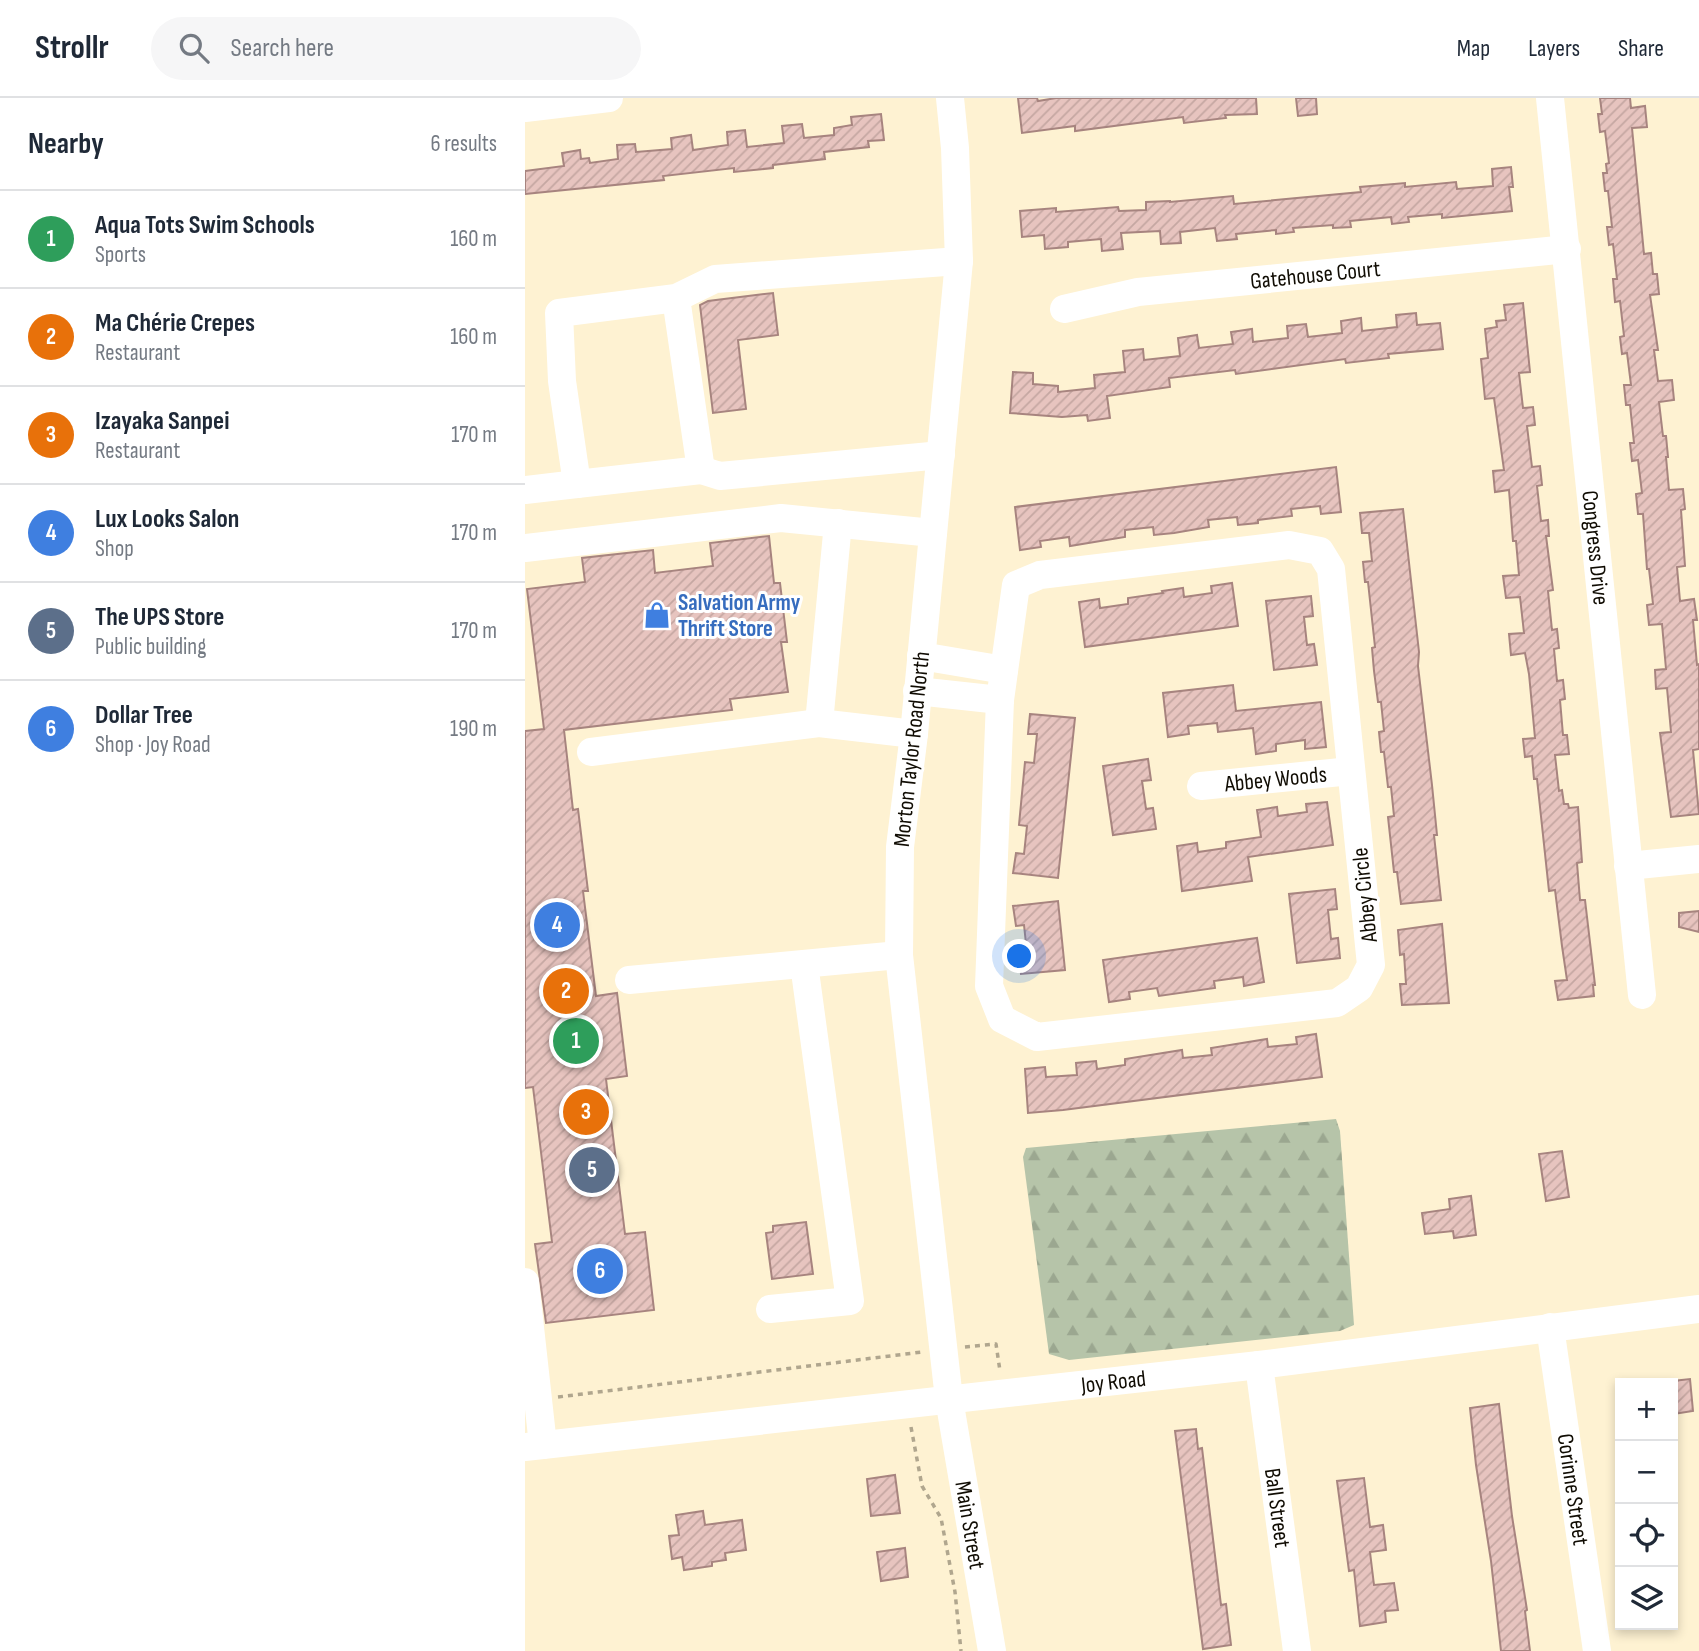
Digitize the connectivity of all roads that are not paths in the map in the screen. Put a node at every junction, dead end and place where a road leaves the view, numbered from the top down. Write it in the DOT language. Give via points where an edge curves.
graph roads {
  1 [pos="609,98"];
  2 [pos="950,98"];
  3 [pos="1550,98"];
  4 [pos="525,108"];
  5 [pos="1567,249"];
  6 [pos="959,261"];
  7 [pos="676,298"];
  8 [pos="1063,309"];
  9 [pos="941,456"];
  10 [pos="701,470"];
  11 [pos="577,484"];
  12 [pos="525,490"];
  13 [pos="838,523"];
  14 [pos="933,533"];
  15 [pos="525,548"];
  16 [pos="921,656"];
  17 [pos="1004,670"];
  18 [pos="917,691"];
  19 [pos="1000,699"];
  20 [pos="819,723"];
  21 [pos="914,734"];
  22 [pos="591,752"];
  23 [pos="1351,771"];
  24 [pos="1201,786"];
  25 [pos="1699,859"];
  26 [pos="1628,866"];
  27 [pos="899,955"];
  28 [pos="804,964"];
  29 [pos="629,980"];
  30 [pos="1641,995"];
  31 [pos="525,1282"];
  32 [pos="770,1309"];
  33 [pos="1699,1309"];
  34 [pos="1550,1327"];
  35 [pos="1259,1364"];
  36 [pos="949,1399"];
  37 [pos="534,1446"];
  38 [pos="992,1651"];
  39 [pos="1297,1651"];
  40 [pos="1597,1651"];
  1 -- 4 [label="street"];
  2 -- 6 [label="street, Morton Taylor Road North"];
  3 -- 5 [label="street, Congress Drive"];
  5 -- 8 [label="street, Gatehouse Court" via="1138,292"];
  5 -- 26 [label="street, Congress Drive"];
  6 -- 7 [label="street" via="715,279"];
  6 -- 9 [label="street, Morton Taylor Road North"];
  7 -- 10 [label="street"];
  7 -- 11 [label="street" via="559,313 562,381"];
  9 -- 10 [label="street" via="720,476"];
  9 -- 14 [label="street, Morton Taylor Road North"];
  10 -- 11 [label="street"];
  11 -- 12 [label="street"];
  13 -- 14 [label="street"];
  13 -- 15 [label="street" via="781,518"];
  13 -- 20 [label="street"];
  14 -- 16 [label="street, Morton Taylor Road North"];
  16 -- 17 [label="street"];
  16 -- 18 [label="street, Morton Taylor Road North"];
  17 -- 19 [label="street, Abbey Circle"];
  17 -- 23 [label="street, Abbey Circle" via="1016,585 1040,575 1289,545 1320,551 1331,569"];
  18 -- 19 [label="street"];
  18 -- 21 [label="street, Morton Taylor Road North"];
  19 -- 23 [label="street, Abbey Circle" via="989,986 1002,1018 1037,1038 1337,1003 1360,988 1371,965"];
  20 -- 21 [label="street"];
  20 -- 22 [label="street"];
  21 -- 27 [label="street, Morton Taylor Road North" via="900,847"];
  23 -- 24 [label="street, Abbey Woods"];
  25 -- 26 [label="street"];
  26 -- 30 [label="street, Congress Drive"];
  27 -- 28 [label="street"];
  27 -- 36 [label="street, Morton Taylor Road North"];
  28 -- 29 [label="street"];
  28 -- 32 [label="street" via="850,1301"];
  31 -- 37 [label="street"];
  33 -- 34 [label="street, Joy Road"];
  34 -- 35 [label="street, Joy Road"];
  34 -- 40 [label="street, Corinne Street"];
  35 -- 36 [label="street, Joy Road"];
  35 -- 39 [label="street, Ball Street"];
  36 -- 37 [label="street, Joy Road"];
  36 -- 38 [label="street, Main Street"];
}
